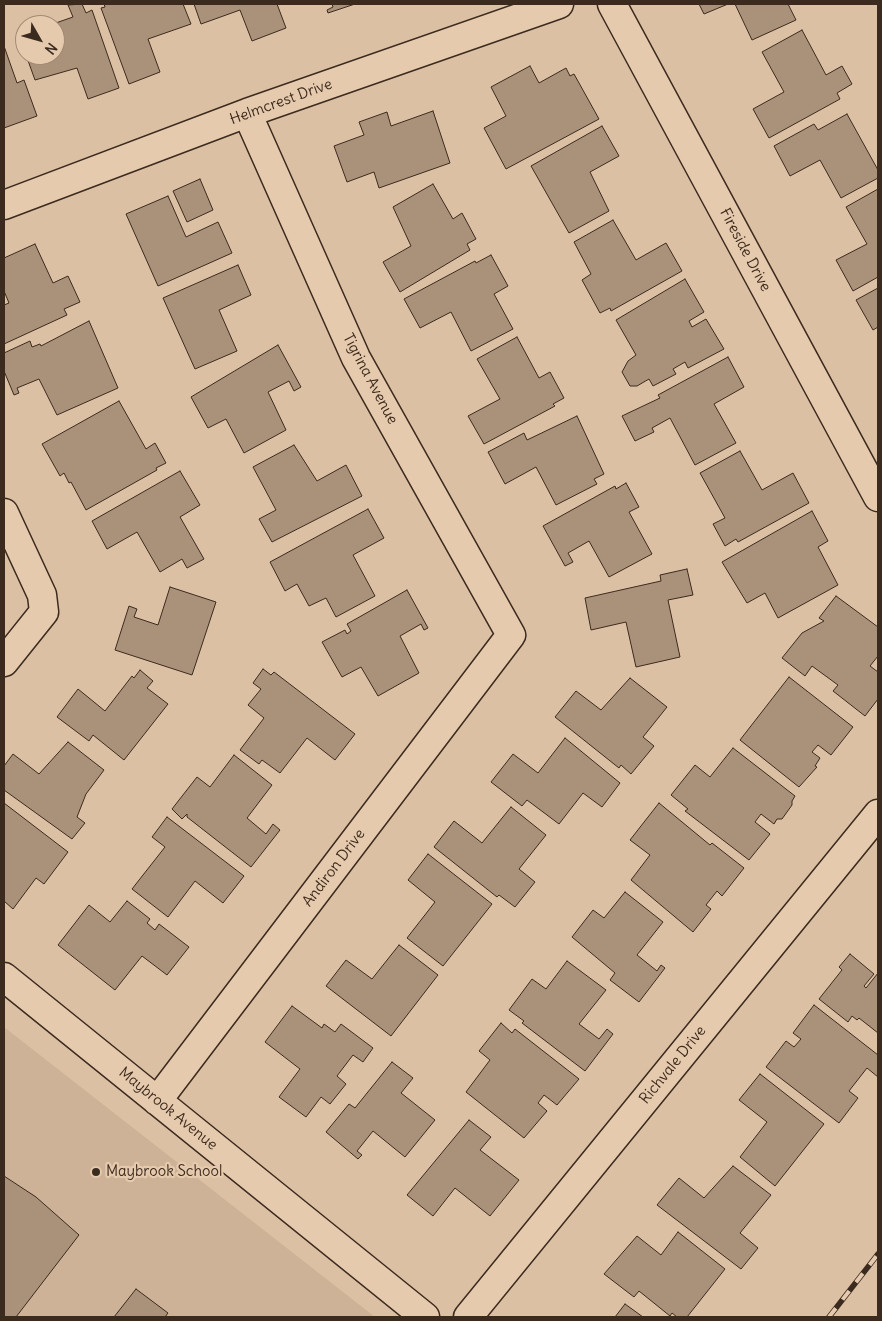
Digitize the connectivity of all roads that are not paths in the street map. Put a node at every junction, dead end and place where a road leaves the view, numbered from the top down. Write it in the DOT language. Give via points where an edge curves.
graph roads {
  1 [pos="559,4"];
  2 [pos="612,4"];
  3 [pos="247,113"];
  4 [pos="4,205"];
  5 [pos="878,497"];
  6 [pos="4,513"];
  7 [pos="511,636"];
  8 [pos="4,662"];
  9 [pos="878,814"];
  10 [pos="4,977"];
  11 [pos="157,1101"];
  12 [pos="424,1317"];
  13 [pos="468,1317"];
  1 -- 3 [label="street, Helmcrest Drive"];
  2 -- 5 [label="street, Fireside Drive"];
  3 -- 4 [label="street, Helmcrest Drive"];
  3 -- 7 [label="street, Tigrina Avenue" via="356,358"];
  6 -- 8 [label="street" via="42,594 44,612"];
  7 -- 11 [label="street, Andiron Drive"];
  9 -- 13 [label="street, Richvale Drive"];
  10 -- 11 [label="street, Maybrook Avenue"];
  11 -- 12 [label="street, Maybrook Avenue"];
}
